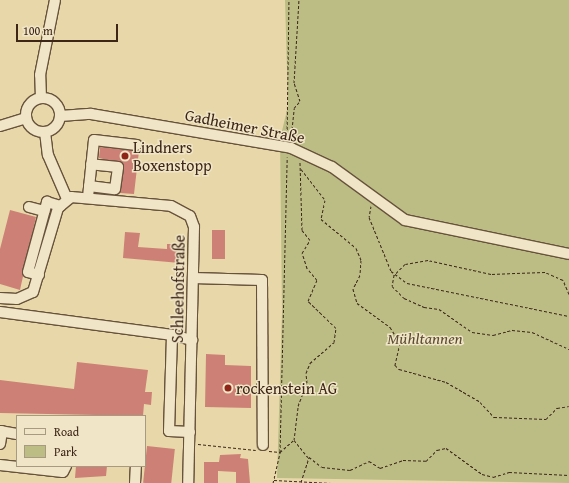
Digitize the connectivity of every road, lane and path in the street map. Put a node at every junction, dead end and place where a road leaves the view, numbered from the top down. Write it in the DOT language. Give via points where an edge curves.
graph roads {
  1 [pos="55,0"];
  2 [pos="289,0"];
  3 [pos="299,0"];
  4 [pos="41,98"];
  5 [pos="60,116"];
  6 [pos="26,118"];
  7 [pos="0,126"];
  8 [pos="45,132"];
  9 [pos="138,145"];
  10 [pos="289,147"];
  11 [pos="300,159"];
  12 [pos="91,164"];
  13 [pos="301,168"];
  14 [pos="89,186"];
  15 [pos="88,197"];
  16 [pos="372,199"];
  17 [pos="63,202"];
  18 [pos="29,207"];
  19 [pos="44,211"];
  20 [pos="569,254"];
  21 [pos="40,275"];
  22 [pos="394,275"];
  23 [pos="193,278"];
  24 [pos="569,294"];
  25 [pos="0,298"];
  26 [pos="0,312"];
  27 [pos="569,316"];
  28 [pos="172,335"];
  29 [pos="192,340"];
  30 [pos="569,349"];
  31 [pos="569,406"];
  32 [pos="1,431"];
  33 [pos="190,432"];
  34 [pos="16,434"];
  35 [pos="294,440"];
  36 [pos="189,443"];
  37 [pos="0,444"];
  38 [pos="262,449"];
  39 [pos="280,452"];
  40 [pos="309,457"];
  41 [pos="0,465"];
  42 [pos="16,467"];
  43 [pos="18,467"];
  44 [pos="66,467"];
  45 [pos="136,467"];
  46 [pos="569,475"];
  47 [pos="273,480"];
  48 [pos="301,482"];
  49 [pos="135,483"];
  50 [pos="188,483"];
  51 [pos="273,483"];
  52 [pos="332,483"];
  1 -- 4 [label="street" via="40,75"];
  2 -- 10 [label="path"];
  3 -- 10 [label="path" via="294,83 300,101 294,108"];
  4 -- 5 [label="street" via="54,103"];
  4 -- 6 [label="street" via="28,107"];
  5 -- 8 [label="street" via="57,125"];
  5 -- 10 [label="street, Gadheimer Straße" via="91,114"];
  6 -- 7 [label="street"];
  6 -- 8 [label="street" via="35,130"];
  8 -- 17 [label="street" via="48,155"];
  9 -- 12 [label="street" via="94,140"];
  10 -- 16 [label="street, Gadheimer Straße" via="332,167"];
  10 -- 39 [label="path"];
  11 -- 13 [label="path"];
  12 -- 14 [label="street"];
  12 -- 14 [label="street" via="118,167 115,189"];
  13 -- 31 [label="path" via="325,200 321,219 356,248 361,260 360,275 353,289 357,303 390,327 400,343 395,365 399,369 446,382 480,402 494,418 546,419 557,408"];
  13 -- 35 [label="path" via="302,230 310,240 302,253 307,268 317,280 308,301 336,328 334,342 310,364 306,373 307,383 298,406"];
  14 -- 15 [label="street"];
  15 -- 17 [label="street, Schleehofstraße"];
  15 -- 23 [label="street, Schleehofstraße" via="181,208 194,227"];
  16 -- 20 [label="street, Gadheimer Straße" via="405,220"];
  16 -- 22 [label="path" via="369,217"];
  17 -- 19 [label="street, Schleehofstraße" via="47,202"];
  17 -- 21 [label="street"];
  18 -- 19 [label="street"];
  19 -- 21 [label="street" via="28,272"];
  21 -- 25 [label="street" via="37,285 26,297"];
  22 -- 24 [label="path" via="405,264 428,260 491,274 545,272 563,280"];
  22 -- 27 [label="path" via="431,289"];
  22 -- 30 [label="path" via="392,286 404,298 424,307 439,309 472,332 493,336 512,330 532,332"];
  23 -- 29 [label="street, Schleehofstraße"];
  23 -- 38 [label="street" via="262,280"];
  26 -- 28 [label="street" via="152,330"];
  28 -- 29 [label="street"];
  28 -- 33 [label="street" via="170,431"];
  29 -- 33 [label="street, Schleehofstraße"];
  32 -- 34 [label="street"];
  32 -- 37 [label="street"];
  33 -- 36 [label="street, Schleehofstraße"];
  35 -- 39 [label="path"];
  35 -- 40 [label="path"];
  36 -- 38 [label="path"];
  36 -- 50 [label="street, Schleehofstraße"];
  38 -- 39 [label="path"];
  39 -- 47 [label="path"];
  40 -- 46 [label="path" via="322,467 350,470 369,461 380,468 403,460 426,460 437,450 446,448 482,474 493,477 509,472"];
  40 -- 48 [label="path"];
  41 -- 42 [label="street"];
  43 -- 44 [label="street" via="63,472"];
  45 -- 49 [label="street"];
  47 -- 48 [label="path"];
  47 -- 51 [label="path"];
  48 -- 52 [label="path"];
}
